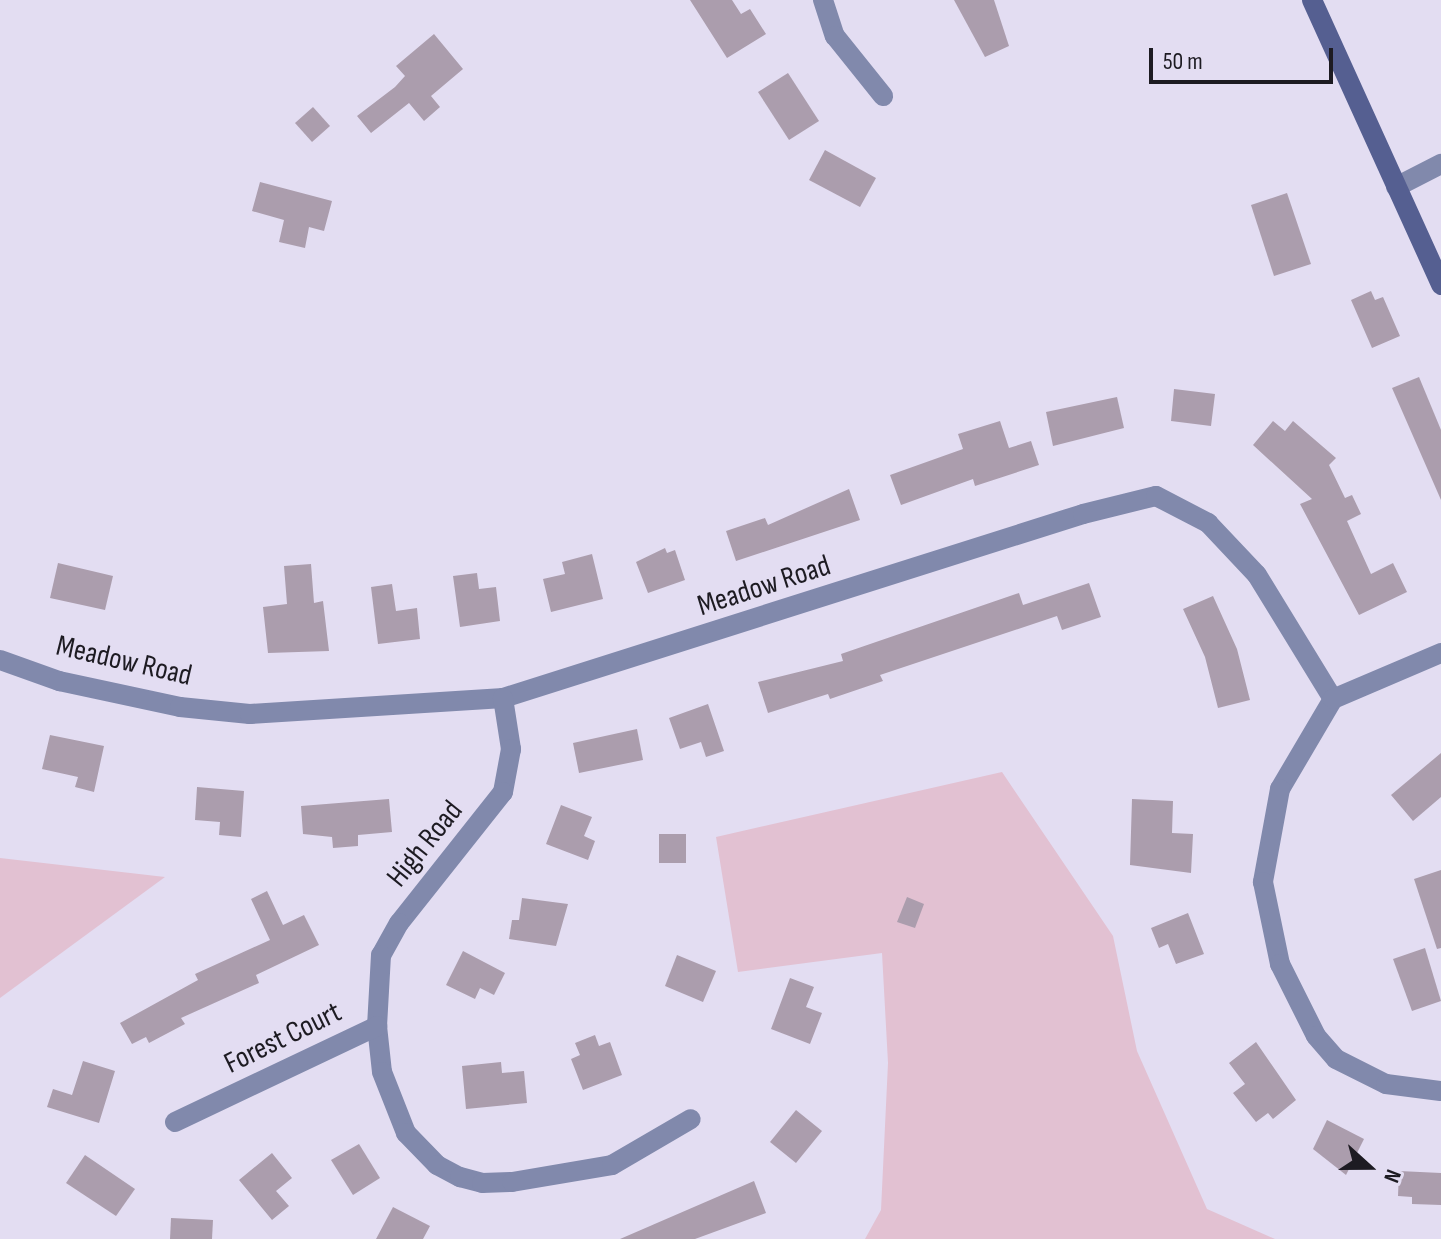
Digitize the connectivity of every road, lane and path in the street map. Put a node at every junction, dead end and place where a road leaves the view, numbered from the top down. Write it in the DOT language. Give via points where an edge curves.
graph roads {
  1 [pos="823,0"];
  2 [pos="1312,0"];
  3 [pos="883,96"];
  4 [pos="1441,164"];
  5 [pos="1396,187"];
  6 [pos="1441,285"];
  7 [pos="1441,653"];
  8 [pos="0,660"];
  9 [pos="503,698"];
  10 [pos="1333,699"];
  11 [pos="377,1026"];
  12 [pos="1441,1091"];
  13 [pos="691,1119"];
  14 [pos="175,1122"];
  1 -- 3 [label="street" via="835,36"];
  2 -- 5 [label="street"];
  4 -- 5 [label="street"];
  5 -- 6 [label="street"];
  7 -- 10 [label="street"];
  8 -- 9 [label="street, Meadow Road" via="180,707 250,714"];
  9 -- 10 [label="street, Meadow Road" via="1083,514 1156,496 1208,523 1257,575"];
  9 -- 11 [label="street, High Road" via="511,749 503,792 399,923 381,955"];
  10 -- 12 [label="street" via="1280,789 1263,882 1280,964 1316,1036 1336,1059 1386,1084"];
  11 -- 13 [label="street, Forest Court" via="382,1072 406,1133 437,1165 482,1183 612,1165"];
  11 -- 14 [label="street, Forest Court"];
}
